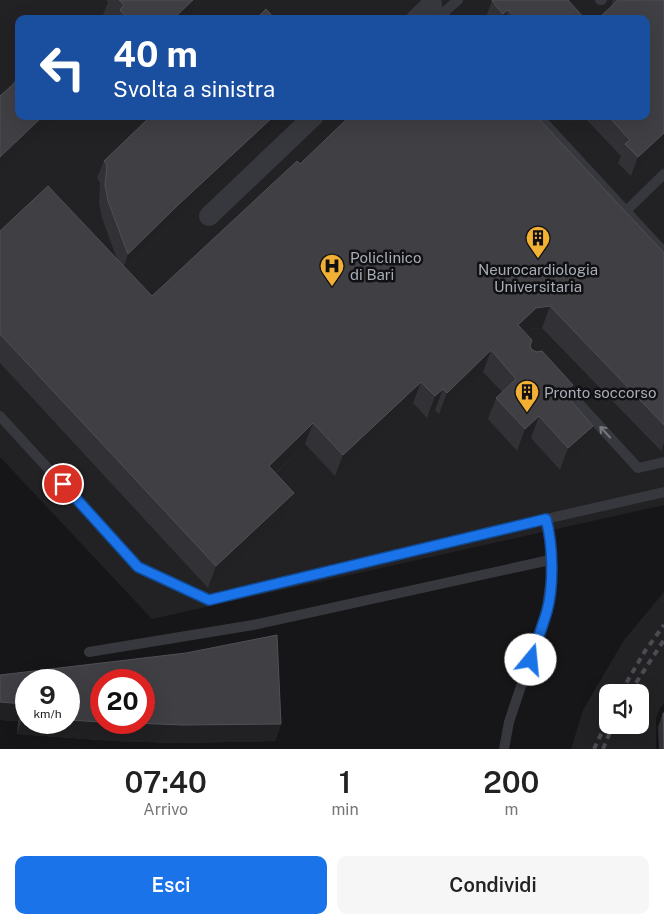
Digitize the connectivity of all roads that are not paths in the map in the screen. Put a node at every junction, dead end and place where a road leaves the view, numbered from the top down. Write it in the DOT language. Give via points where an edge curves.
graph roads {
  1 [pos="458,0"];
  2 [pos="438,9"];
  3 [pos="425,15"];
  4 [pos="310,120"];
  5 [pos="542,120"];
  6 [pos="664,174"];
  7 [pos="626,211"];
  8 [pos="209,216"];
  9 [pos="664,252"];
  10 [pos="554,375"];
  11 [pos="0,416"];
  12 [pos="664,462"];
  13 [pos="664,492"];
  14 [pos="546,519"];
  15 [pos="550,560"];
  16 [pos="90,652"];
  17 [pos="504,749"];
  1 -- 2 [label="lane"];
  2 -- 3 [label="street"];
  4 -- 8 [label="street"];
  5 -- 7 [label="lane"];
  6 -- 7 [label="lane"];
  7 -- 9 [label="lane"];
  12 -- 10 [label="lane, one-way" via="638,468"];
  11 -- 14 [label="lane" via="138,567 209,600"];
  13 -- 14 [label="lane"];
  14 -- 15 [label="lane"];
  15 -- 16 [label="lane" via="253,626"];
  15 -- 17 [label="lane" via="547,610 509,722"];
}
